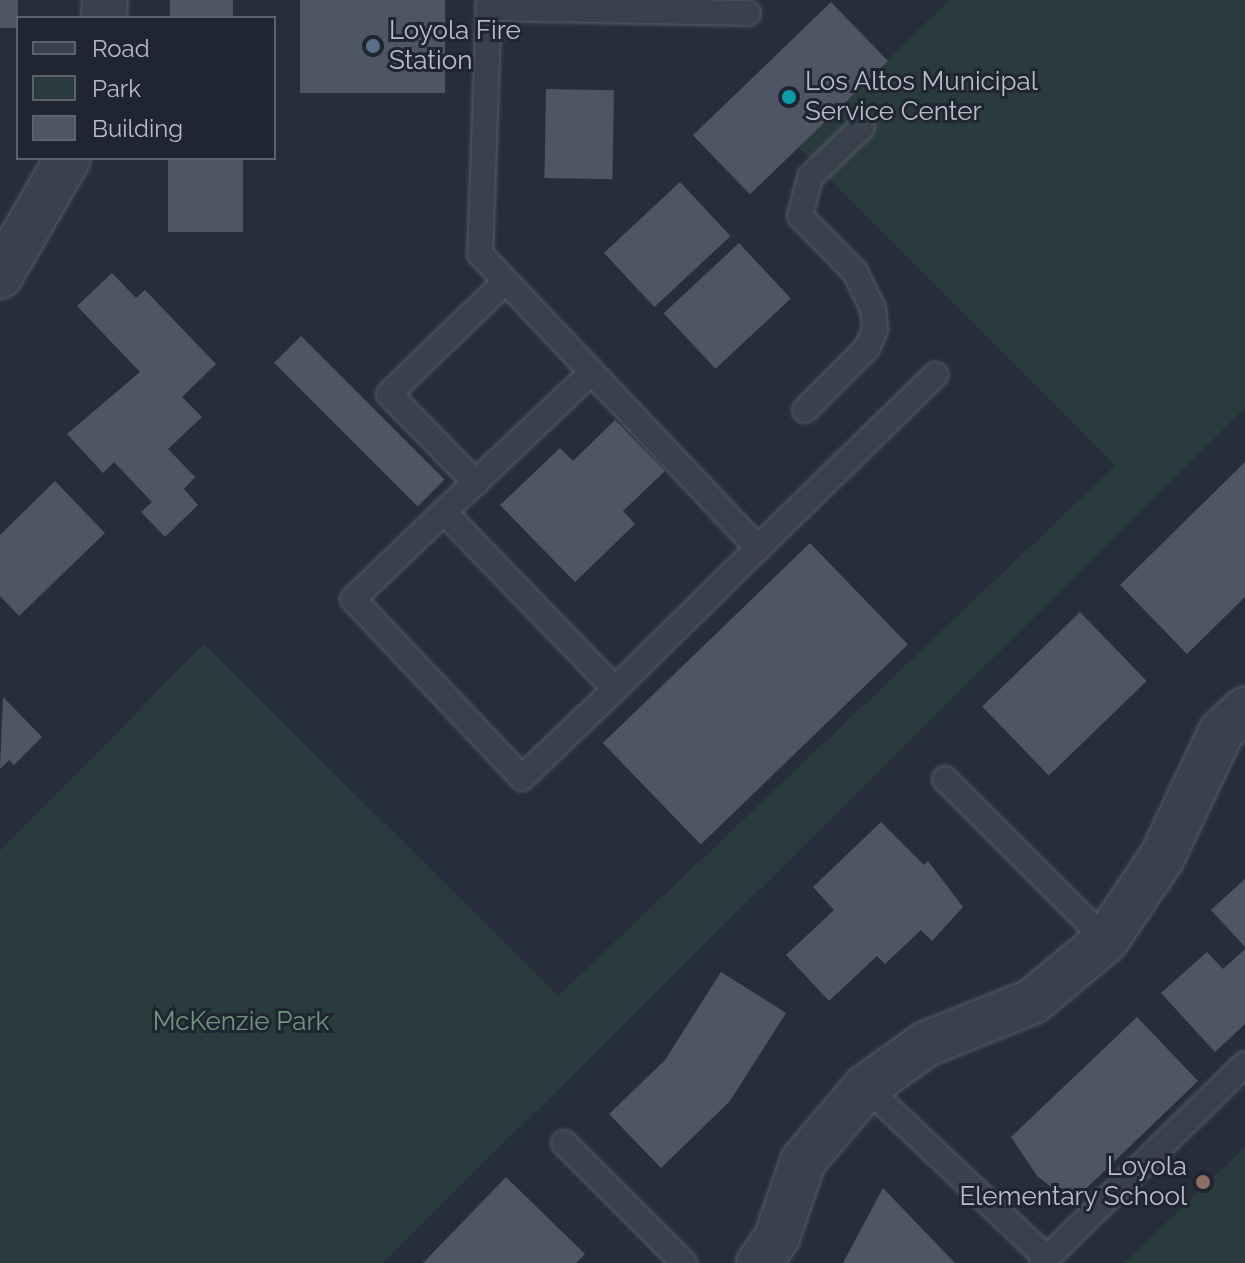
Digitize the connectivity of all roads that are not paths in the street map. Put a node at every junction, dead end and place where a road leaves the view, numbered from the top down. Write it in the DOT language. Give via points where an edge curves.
graph roads {
  1 [pos="488,4"];
  2 [pos="748,13"];
  3 [pos="862,127"];
  4 [pos="67,160"];
  5 [pos="3,265"];
  6 [pos="503,284"];
  7 [pos="590,374"];
  8 [pos="935,375"];
  9 [pos="805,410"];
  10 [pos="476,483"];
  11 [pos="444,512"];
  12 [pos="758,548"];
  13 [pos="615,689"];
  14 [pos="1244,712"];
  15 [pos="945,779"];
  16 [pos="1106,940"];
  17 [pos="1245,1064"];
  18 [pos="866,1087"];
  19 [pos="564,1143"];
  20 [pos="1044,1261"];
  21 [pos="684,1263"];
  22 [pos="759,1263"];
  1 -- 2 [label="lane"];
  1 -- 6 [label="lane" via="480,254"];
  3 -- 9 [label="lane" via="810,177 800,216 855,272 873,309 875,330 867,348"];
  4 -- 5 [label="street"];
  6 -- 7 [label="lane"];
  6 -- 10 [label="lane" via="389,394"];
  7 -- 10 [label="lane"];
  7 -- 12 [label="lane"];
  8 -- 12 [label="lane"];
  10 -- 11 [label="lane"];
  11 -- 13 [label="lane"];
  11 -- 13 [label="lane" via="353,599 522,778"];
  12 -- 13 [label="lane"];
  14 -- 16 [label="street" via="1221,732 1162,857"];
  15 -- 16 [label="lane"];
  16 -- 18 [label="street" via="1033,1001 926,1044"];
  17 -- 20 [label="lane"];
  18 -- 20 [label="lane"];
  18 -- 22 [label="street" via="803,1161 777,1237"];
  19 -- 21 [label="lane"];
}
